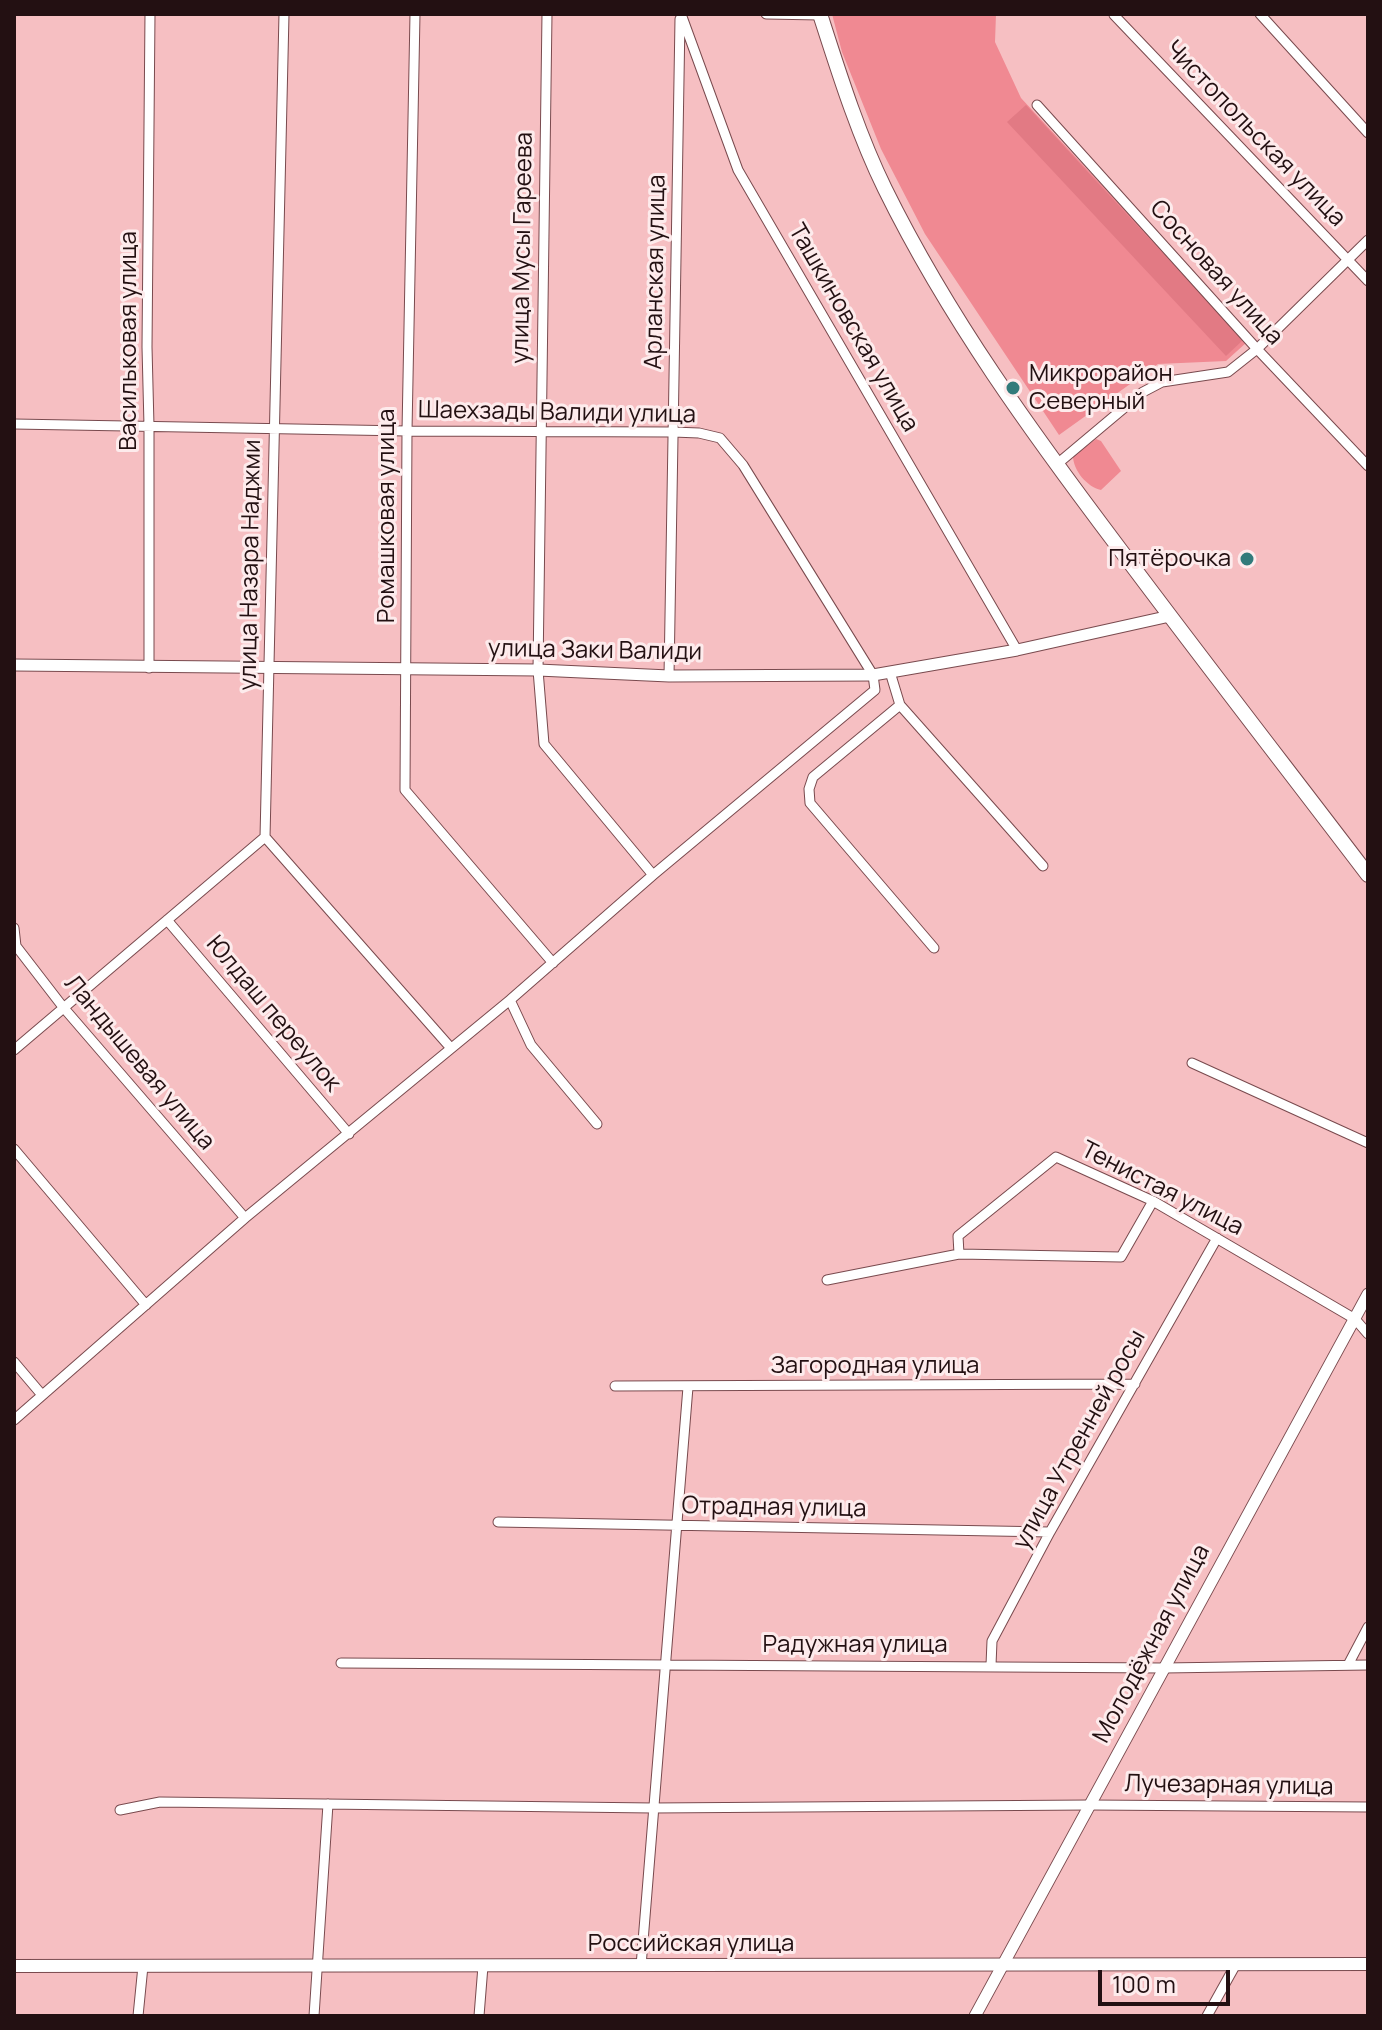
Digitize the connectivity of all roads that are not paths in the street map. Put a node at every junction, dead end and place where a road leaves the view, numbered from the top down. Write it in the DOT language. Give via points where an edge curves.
graph roads {
  1 [pos="150,14"];
  2 [pos="284,14"];
  3 [pos="415,14"];
  4 [pos="547,14"];
  5 [pos="681,14"];
  6 [pos="766,14"];
  7 [pos="820,14"];
  8 [pos="1260,14"];
  9 [pos="1114,15"];
  10 [pos="1037,105"];
  11 [pos="1368,133"];
  12 [pos="1368,240"];
  13 [pos="1348,260"];
  14 [pos="1368,281"];
  15 [pos="1257,349"];
  16 [pos="14,424"];
  17 [pos="149,426"];
  18 [pos="275,429"];
  19 [pos="407,431"];
  20 [pos="541,432"];
  21 [pos="673,432"];
  22 [pos="1056,465"];
  23 [pos="1368,466"];
  24 [pos="1170,616"];
  25 [pos="1017,650"];
  26 [pos="14,665"];
  27 [pos="268,667"];
  28 [pos="149,668"];
  29 [pos="406,670"];
  30 [pos="538,670"];
  31 [pos="890,672"];
  32 [pos="873,675"];
  33 [pos="669,676"];
  34 [pos="900,705"];
  35 [pos="265,837"];
  36 [pos="1043,866"];
  37 [pos="653,875"];
  38 [pos="1368,875"];
  39 [pos="167,920"];
  40 [pos="14,928"];
  41 [pos="934,948"];
  42 [pos="553,963"];
  43 [pos="510,1000"];
  44 [pos="63,1007"];
  45 [pos="450,1047"];
  46 [pos="14,1050"];
  47 [pos="1192,1063"];
  48 [pos="597,1124"];
  49 [pos="349,1134"];
  50 [pos="1368,1143"];
  51 [pos="14,1149"];
  52 [pos="1153,1201"];
  53 [pos="245,1218"];
  54 [pos="1217,1238"];
  55 [pos="959,1254"];
  56 [pos="827,1280"];
  57 [pos="1368,1294"];
  58 [pos="146,1305"];
  59 [pos="1355,1319"];
  60 [pos="1368,1334"];
  61 [pos="14,1362"];
  62 [pos="1135,1384"];
  63 [pos="615,1386"];
  64 [pos="688,1387"];
  65 [pos="42,1395"];
  66 [pos="14,1420"];
  67 [pos="498,1522"];
  68 [pos="675,1527"];
  69 [pos="1050,1532"];
  70 [pos="1368,1627"];
  71 [pos="341,1663"];
  72 [pos="665,1665"];
  73 [pos="991,1665"];
  74 [pos="1348,1665"];
  75 [pos="1368,1665"];
  76 [pos="1164,1668"];
  77 [pos="328,1804"];
  78 [pos="1090,1805"];
  79 [pos="1368,1807"];
  80 [pos="653,1808"];
  81 [pos="120,1810"];
  82 [pos="1005,1964"];
  83 [pos="1236,1964"];
  84 [pos="1368,1964"];
  85 [pos="14,1966"];
  86 [pos="143,1966"];
  87 [pos="319,1966"];
  88 [pos="483,1966"];
  89 [pos="641,1966"];
  90 [pos="138,2016"];
  91 [pos="314,2016"];
  92 [pos="479,2016"];
  93 [pos="975,2016"];
  94 [pos="1207,2016"];
  1 -- 17 [label="street, Васильковая улица"];
  2 -- 18 [label="street, улица Назара Наджми"];
  3 -- 19 [label="street, Ромашковая улица"];
  4 -- 20 [label="street, улица Мусы Гареева"];
  5 -- 21 [label="street, Арланская улица"];
  5 -- 25 [label="street, Ташкиновская улица" via="738,170"];
  6 -- 7 [label="street"];
  7 -- 22 [label="main road" via="859,127 914,246 980,357"];
  8 -- 11 [label="street"];
  9 -- 13 [label="street, Чистопольская улица"];
  10 -- 15 [label="street, Сосновая улица"];
  12 -- 13 [label="street"];
  13 -- 14 [label="street, Чистопольская улица"];
  13 -- 15 [label="street"];
  15 -- 22 [label="street" via="1228,372 1162,382 1143,392"];
  15 -- 23 [label="street, Сосновая улица"];
  16 -- 17 [label="street, Шаехзады Валиди улица"];
  17 -- 18 [label="street, Шаехзады Валиди улица"];
  17 -- 28 [label="street, Васильковая улица"];
  18 -- 19 [label="street, Шаехзады Валиди улица"];
  18 -- 27 [label="street, улица Назара Наджми"];
  19 -- 20 [label="street, Шаехзады Валиди улица"];
  19 -- 29 [label="street, Ромашковая улица"];
  20 -- 21 [label="street, Шаехзады Валиди улица"];
  20 -- 30 [label="street, улица Мусы Гареева"];
  21 -- 32 [label="street, Шаехзады Валиди улица" via="720,438 743,465"];
  21 -- 33 [label="street, Арланская улица"];
  22 -- 24 [label="main road"];
  24 -- 25 [label="street, улица Заки Валиди"];
  24 -- 38 [label="main road"];
  25 -- 31 [label="street, улица Заки Валиди"];
  26 -- 28 [label="street, улица Заки Валиди"];
  27 -- 28 [label="street, улица Заки Валиди"];
  27 -- 29 [label="street, улица Заки Валиди"];
  27 -- 35 [label="street, улица Назара Наджми"];
  29 -- 30 [label="street, улица Заки Валиди"];
  29 -- 42 [label="street, Ромашковая улица" via="405,790"];
  30 -- 33 [label="street, улица Заки Валиди"];
  30 -- 37 [label="street, улица Мусы Гареева" via="544,744"];
  31 -- 32 [label="street, улица Заки Валиди"];
  31 -- 34 [label="street"];
  32 -- 33 [label="street, улица Заки Валиди"];
  32 -- 37 [label="street" via="875,690"];
  34 -- 36 [label="street"];
  34 -- 41 [label="street" via="813,777 810,803"];
  35 -- 39 [label="street"];
  35 -- 45 [label="street"];
  37 -- 42 [label="street"];
  39 -- 44 [label="street"];
  39 -- 49 [label="street, Юлдаш переулок"];
  40 -- 44 [label="street, Ландышевая улица" via="16,946"];
  42 -- 43 [label="street"];
  43 -- 45 [label="street"];
  43 -- 48 [label="street" via="531,1045"];
  44 -- 46 [label="street"];
  44 -- 53 [label="street, Ландышевая улица"];
  45 -- 49 [label="street"];
  47 -- 50 [label="street"];
  49 -- 53 [label="street"];
  51 -- 58 [label="street"];
  52 -- 54 [label="street, Тенистая улица"];
  52 -- 55 [label="street" via="1121,1257"];
  52 -- 55 [label="street, Тенистая улица" via="1056,1157 958,1236"];
  53 -- 58 [label="street"];
  54 -- 59 [label="street, Тенистая улица"];
  54 -- 62 [label="street, улица Утренней росы"];
  55 -- 56 [label="street"];
  57 -- 59 [label="street, Молодёжная улица"];
  58 -- 65 [label="street"];
  59 -- 60 [label="street, Тенистая улица"];
  59 -- 76 [label="street, Молодёжная улица"];
  61 -- 65 [label="street"];
  62 -- 64 [label="street, Загородная улица"];
  62 -- 69 [label="street, улица Утренней росы"];
  63 -- 64 [label="street, Загородная улица"];
  64 -- 68 [label="street"];
  65 -- 66 [label="street"];
  67 -- 68 [label="street, Отрадная улица"];
  68 -- 69 [label="street, Отрадная улица"];
  68 -- 72 [label="street"];
  69 -- 73 [label="street, улица Утренней росы" via="992,1641"];
  70 -- 74 [label="street"];
  71 -- 72 [label="street, Радужная улица"];
  72 -- 73 [label="street, Радужная улица"];
  72 -- 80 [label="street"];
  73 -- 76 [label="street, Радужная улица"];
  74 -- 75 [label="street, Радужная улица"];
  74 -- 76 [label="street, Радужная улица"];
  76 -- 78 [label="street, Молодёжная улица"];
  77 -- 80 [label="street, Лучезарная улица"];
  77 -- 81 [label="street, Лучезарная улица" via="160,1802"];
  77 -- 87 [label="street"];
  78 -- 79 [label="street, Лучезарная улица"];
  78 -- 80 [label="street, Лучезарная улица"];
  78 -- 82 [label="street, Молодёжная улица"];
  80 -- 89 [label="street"];
  82 -- 83 [label="main road, Российская улица"];
  82 -- 89 [label="main road, Российская улица"];
  82 -- 93 [label="street, Молодёжная улица"];
  83 -- 84 [label="main road, Российская улица"];
  83 -- 94 [label="street"];
  85 -- 86 [label="main road, Российская улица"];
  86 -- 87 [label="main road, Российская улица"];
  86 -- 90 [label="street"];
  87 -- 88 [label="main road, Российская улица"];
  87 -- 91 [label="street"];
  88 -- 89 [label="main road, Российская улица"];
  88 -- 92 [label="street"];
}
